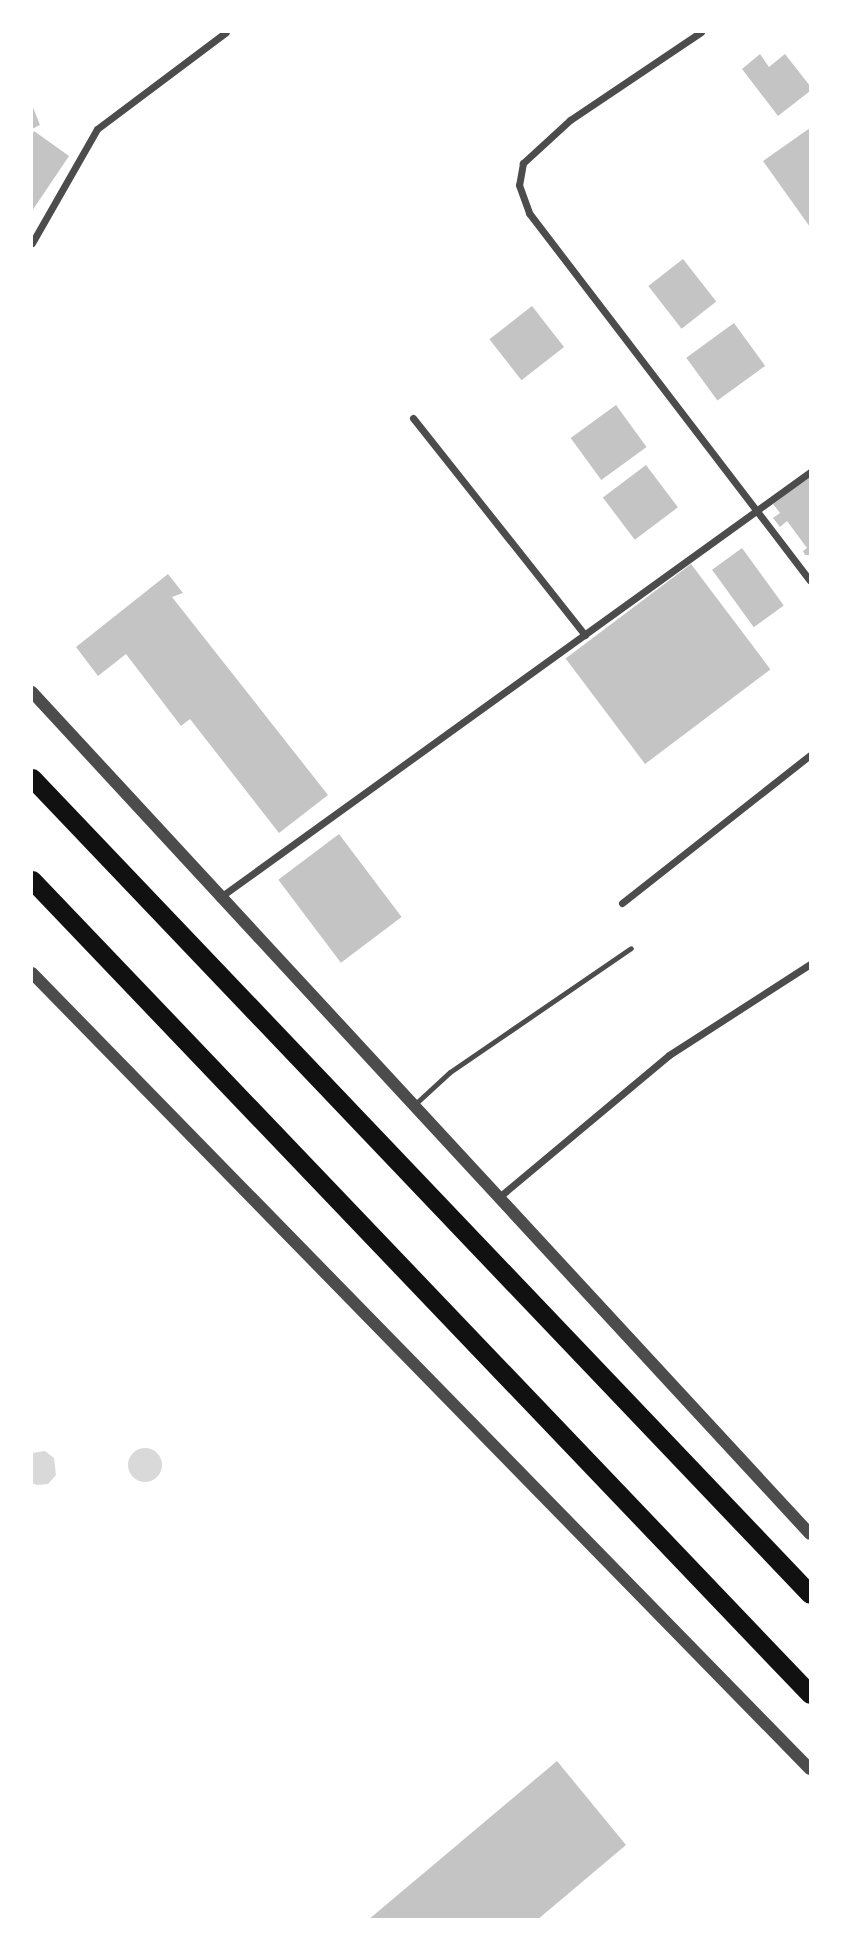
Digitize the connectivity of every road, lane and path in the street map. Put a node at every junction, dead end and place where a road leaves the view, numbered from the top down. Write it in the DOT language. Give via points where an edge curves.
graph roads {
  1 [pos="226,32"];
  2 [pos="701,32"];
  3 [pos="32,243"];
  4 [pos="413,418"];
  5 [pos="810,472"];
  6 [pos="757,510"];
  7 [pos="810,580"];
  8 [pos="584,635"];
  9 [pos="32,692"];
  10 [pos="810,755"];
  11 [pos="32,778"];
  12 [pos="32,880"];
  13 [pos="219,898"];
  14 [pos="622,903"];
  15 [pos="631,948"];
  16 [pos="810,964"];
  17 [pos="32,973"];
  18 [pos="412,1106"];
  19 [pos="498,1198"];
  20 [pos="810,1534"];
  21 [pos="810,1594"];
  22 [pos="810,1694"];
  23 [pos="810,1769"];
  1 -- 3 [label="street" via="97,129"];
  2 -- 6 [label="street" via="570,120 523,163 519,185 529,214"];
  4 -- 8 [label="street"];
  5 -- 6 [label="street"];
  6 -- 7 [label="street"];
  6 -- 8 [label="street"];
  8 -- 13 [label="street"];
  9 -- 13 [label="street"];
  10 -- 14 [label="street"];
  11 -- 21 [label="highway"];
  12 -- 22 [label="highway"];
  13 -- 18 [label="street"];
  15 -- 18 [label="lane" via="450,1072"];
  16 -- 19 [label="street" via="668,1055"];
  17 -- 23 [label="street"];
  18 -- 19 [label="street"];
  19 -- 20 [label="street"];
}
